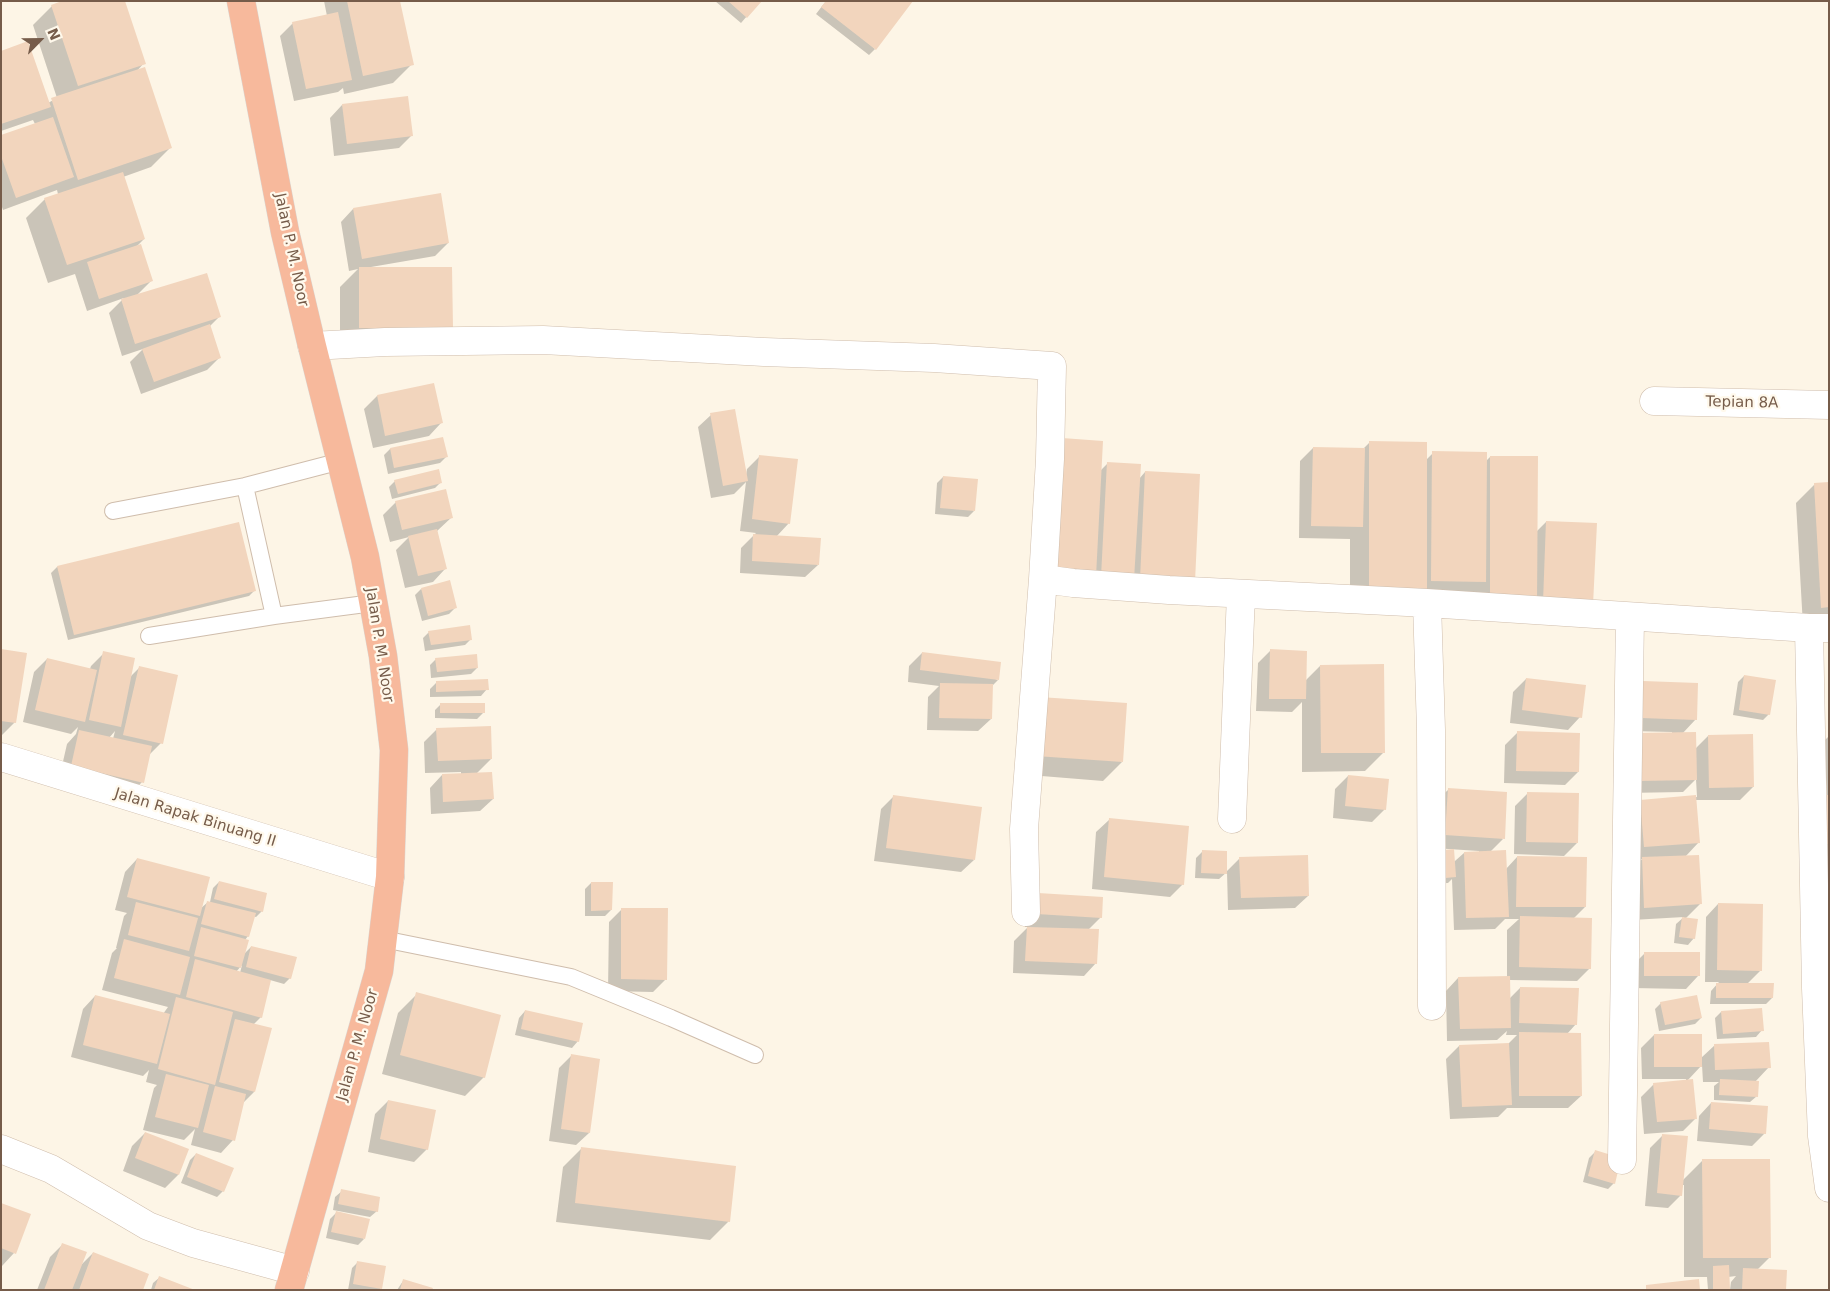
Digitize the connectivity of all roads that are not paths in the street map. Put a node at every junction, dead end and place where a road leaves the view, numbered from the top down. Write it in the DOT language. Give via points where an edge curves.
graph roads {
  1 [pos="241,1"];
  2 [pos="312,346"];
  3 [pos="1654,401"];
  4 [pos="1829,405"];
  5 [pos="340,461"];
  6 [pos="246,486"];
  7 [pos="113,511"];
  8 [pos="1043,579"];
  9 [pos="1241,594"];
  10 [pos="373,603"];
  11 [pos="1427,603"];
  12 [pos="274,616"];
  13 [pos="1630,617"];
  14 [pos="1819,628"];
  15 [pos="149,636"];
  16 [pos="1,757"];
  17 [pos="1232,819"];
  18 [pos="390,877"];
  19 [pos="1026,912"];
  20 [pos="383,939"];
  21 [pos="1432,1006"];
  22 [pos="755,1054"];
  23 [pos="1,1149"];
  24 [pos="1622,1160"];
  25 [pos="1829,1188"];
  26 [pos="292,1280"];
  1 -- 2 [label="highway, Jalan P. M. Noor"];
  2 -- 5 [label="highway, Jalan P. M. Noor"];
  2 -- 8 [label="street" via="543,340 1052,366"];
  3 -- 4 [label="street, Tepian 8A"];
  5 -- 6 [label="lane"];
  5 -- 10 [label="highway, Jalan P. M. Noor" via="365,557"];
  6 -- 7 [label="lane"];
  6 -- 12 [label="lane"];
  8 -- 9 [label="street"];
  8 -- 19 [label="street" via="1024,829"];
  9 -- 11 [label="street"];
  9 -- 17 [label="street"];
  10 -- 12 [label="lane"];
  10 -- 18 [label="highway, Jalan P. M. Noor" via="394,750"];
  11 -- 13 [label="street"];
  11 -- 21 [label="street"];
  12 -- 15 [label="lane"];
  13 -- 14 [label="street"];
  13 -- 24 [label="street"];
  14 -- 25 [label="street" via="1813,789 1816,988 1822,1136"];
  16 -- 18 [label="street, Jalan Rapak Binuang II"];
  18 -- 20 [label="highway, Jalan P. M. Noor"];
  20 -- 22 [label="lane" via="571,978"];
  20 -- 26 [label="highway, Jalan P. M. Noor" via="379,971"];
  23 -- 26 [label="street" via="51,1169 148,1226"];
}
